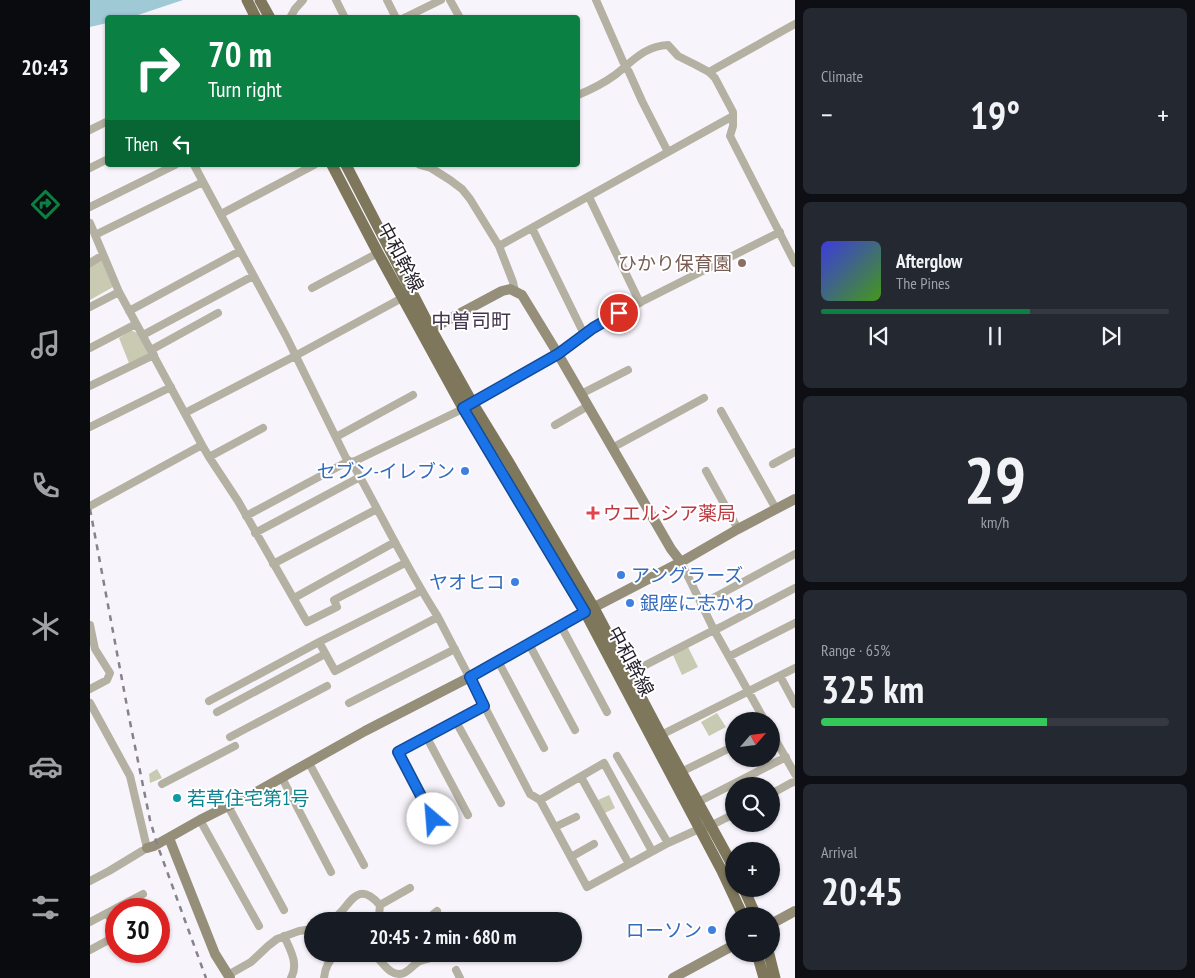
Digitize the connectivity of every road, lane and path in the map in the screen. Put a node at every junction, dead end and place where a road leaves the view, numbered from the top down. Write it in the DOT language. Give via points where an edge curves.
graph roads {
  1 [pos="303,0"];
  2 [pos="336,0"];
  3 [pos="387,0"];
  4 [pos="439,0"];
  5 [pos="450,0"];
  6 [pos="596,0"];
  7 [pos="252,8"];
  8 [pos="265,15"];
  9 [pos="292,15"];
  10 [pos="344,15"];
  11 [pos="394,15"];
  12 [pos="410,15"];
  13 [pos="458,15"];
  14 [pos="795,24"];
  15 [pos="625,66"];
  16 [pos="709,72"];
  17 [pos="580,94"];
  18 [pos="733,116"];
  19 [pos="105,122"];
  20 [pos="90,130"];
  21 [pos="668,152"];
  22 [pos="105,160"];
  23 [pos="171,167"];
  24 [pos="195,167"];
  25 [pos="310,167"];
  26 [pos="333,167"];
  27 [pos="347,167"];
  28 [pos="428,167"];
  29 [pos="90,168"];
  30 [pos="203,182"];
  31 [pos="589,197"];
  32 [pos="90,207"];
  33 [pos="221,214"];
  34 [pos="90,223"];
  35 [pos="532,228"];
  36 [pos="780,232"];
  37 [pos="93,234"];
  38 [pos="499,246"];
  39 [pos="240,251"];
  40 [pos="378,253"];
  41 [pos="103,255"];
  42 [pos="90,263"];
  43 [pos="795,263"];
  44 [pos="253,276"];
  45 [pos="312,288"];
  46 [pos="515,291"];
  47 [pos="119,292"];
  48 [pos="402,298"];
  49 [pos="640,303"];
  50 [pos="90,307"];
  51 [pos="130,311"];
  52 [pos="218,313"];
  53 [pos="136,324"];
  54 [pos="431,329"];
  55 [pos="584,334"];
  56 [pos="143,336"];
  57 [pos="90,348"];
  58 [pos="152,352"];
  59 [pos="558,354"];
  60 [pos="295,356"];
  61 [pos="628,370"];
  62 [pos="90,386"];
  63 [pos="171,387"];
  64 [pos="581,394"];
  65 [pos="412,395"];
  66 [pos="704,398"];
  67 [pos="468,406"];
  68 [pos="588,406"];
  69 [pos="721,412"];
  70 [pos="185,414"];
  71 [pos="555,425"];
  72 [pos="90,427"];
  73 [pos="262,428"];
  74 [pos="336,436"];
  75 [pos="202,445"];
  76 [pos="612,448"];
  77 [pos="795,452"];
  78 [pos="208,457"];
  79 [pos="350,462"];
  80 [pos="772,464"];
  81 [pos="706,471"];
  82 [pos="360,477"];
  83 [pos="795,499"];
  84 [pos="90,506"];
  85 [pos="377,509"];
  86 [pos="776,509"];
  87 [pos="246,516"];
  88 [pos="738,529"];
  89 [pos="255,533"];
  90 [pos="395,542"];
  91 [pos="795,554"];
  92 [pos="680,562"];
  93 [pos="405,563"];
  94 [pos="273,564"];
  95 [pos="795,588"];
  96 [pos="421,590"];
  97 [pos="294,598"];
  98 [pos="702,604"];
  99 [pos="589,610"];
  100 [pos="438,617"];
  101 [pos="795,623"];
  102 [pos="90,625"];
  103 [pos="562,626"];
  104 [pos="714,630"];
  105 [pos="319,642"];
  106 [pos="529,644"];
  107 [pos="455,649"];
  108 [pos="325,654"];
  109 [pos="730,656"];
  110 [pos="498,661"];
  111 [pos="795,668"];
  112 [pos="628,674"];
  113 [pos="780,676"];
  114 [pos="470,677"];
  115 [pos="327,686"];
  116 [pos="90,689"];
  117 [pos="748,691"];
  118 [pos="209,701"];
  119 [pos="90,703"];
  120 [pos="350,703"];
  121 [pos="795,704"];
  122 [pos="484,706"];
  123 [pos="217,712"];
  124 [pos="607,712"];
  125 [pos="760,712"];
  126 [pos="455,720"];
  127 [pos="575,730"];
  128 [pos="661,735"];
  129 [pos="426,736"];
  130 [pos="230,737"];
  131 [pos="235,746"];
  132 [pos="780,747"];
  133 [pos="544,748"];
  134 [pos="725,750"];
  135 [pos="617,756"];
  136 [pos="786,757"];
  137 [pos="309,763"];
  138 [pos="681,772"];
  139 [pos="795,774"];
  140 [pos="580,777"];
  141 [pos="282,778"];
  142 [pos="795,782"];
  143 [pos="162,784"];
  144 [pos="780,789"];
  145 [pos="540,800"];
  146 [pos="698,802"];
  147 [pos="501,803"];
  148 [pos="228,806"];
  149 [pos="468,815"];
  150 [pos="576,817"];
  151 [pos="725,818"];
  152 [pos="200,820"];
  153 [pos="555,827"];
  154 [pos="705,827"];
  155 [pos="441,836"];
  156 [pos="169,838"];
  157 [pos="668,843"];
  158 [pos="594,844"];
  159 [pos="147,848"];
  160 [pos="652,851"];
  161 [pos="725,851"];
  162 [pos="571,857"];
  163 [pos="629,864"];
  164 [pos="364,865"];
  165 [pos="331,872"];
  166 [pos="90,881"];
  167 [pos="410,888"];
  168 [pos="143,894"];
  169 [pos="136,898"];
  170 [pos="380,905"];
  171 [pos="739,907"];
  172 [pos="284,910"];
  173 [pos="795,911"];
  174 [pos="342,912"];
  175 [pos="379,912"];
  176 [pos="105,914"];
  177 [pos="780,919"];
  178 [pos="90,922"];
  179 [pos="259,926"];
  180 [pos="304,930"];
  181 [pos="284,936"];
  182 [pos="105,942"];
  183 [pos="90,950"];
  184 [pos="725,950"];
  185 [pos="328,962"];
  186 [pos="382,962"];
  187 [pos="419,962"];
  188 [pos="759,962"];
  189 [pos="771,962"];
  190 [pos="229,976"];
  191 [pos="291,978"];
  192 [pos="324,978"];
  193 [pos="673,978"];
  194 [pos="764,978"];
  195 [pos="775,978"];
  1 -- 9 [label="street"];
  2 -- 10 [label="street"];
  3 -- 11 [label="street"];
  4 -- 12 [label="street"];
  5 -- 13 [label="street"];
  6 -- 15 [label="street"];
  7 -- 8 [label="main road"];
  14 -- 16 [label="street"];
  15 -- 16 [label="street" via="646,51 668,45 678,56"];
  15 -- 17 [label="street" via="614,76"];
  15 -- 21 [label="street"];
  16 -- 18 [label="street"];
  18 -- 21 [label="street"];
  18 -- 36 [label="street" via="730,136"];
  19 -- 20 [label="street"];
  21 -- 31 [label="street"];
  22 -- 29 [label="street"];
  23 -- 32 [label="street"];
  24 -- 30 [label="street"];
  25 -- 33 [label="street"];
  26 -- 40 [label="main road, 中和幹線"];
  27 -- 54 [label="main road, 中和幹線"];
  28 -- 38 [label="street" via="462,189"];
  30 -- 33 [label="street"];
  30 -- 37 [label="street"];
  31 -- 35 [label="street"];
  31 -- 49 [label="street"];
  33 -- 39 [label="street"];
  34 -- 37 [label="street"];
  35 -- 38 [label="street"];
  35 -- 55 [label="street"];
  36 -- 43 [label="street"];
  36 -- 49 [label="street"];
  37 -- 41 [label="street"];
  38 -- 46 [label="street"];
  39 -- 44 [label="street"];
  39 -- 51 [label="street"];
  40 -- 45 [label="street"];
  40 -- 48 [label="main road, 中和幹線"];
  41 -- 42 [label="street"];
  41 -- 47 [label="street"];
  44 -- 56 [label="street"];
  44 -- 60 [label="street"];
  46 -- 54 [label="street" via="502,291"];
  46 -- 59 [label="street" via="522,294"];
  47 -- 50 [label="street"];
  47 -- 51 [label="street"];
  48 -- 60 [label="street"];
  48 -- 67 [label="main road, 中和幹線"];
  49 -- 55 [label="street"];
  51 -- 53 [label="street"];
  52 -- 58 [label="street"];
  53 -- 56 [label="street"];
  53 -- 57 [label="street"];
  54 -- 67 [label="main road, 中和幹線"];
  55 -- 59 [label="street"];
  56 -- 58 [label="street"];
  58 -- 62 [label="street"];
  58 -- 63 [label="street"];
  59 -- 64 [label="street"];
  59 -- 67 [label="street"];
  60 -- 70 [label="street"];
  60 -- 74 [label="street"];
  61 -- 64 [label="street"];
  63 -- 70 [label="street"];
  63 -- 72 [label="street"];
  64 -- 68 [label="street"];
  65 -- 74 [label="street"];
  66 -- 76 [label="street"];
  67 -- 79 [label="street"];
  67 -- 99 [label="main road, 中和幹線" via="508,461"];
  68 -- 71 [label="street"];
  68 -- 76 [label="street"];
  69 -- 86 [label="street"];
  70 -- 75 [label="street"];
  73 -- 78 [label="street"];
  74 -- 79 [label="street"];
  75 -- 78 [label="street"];
  75 -- 84 [label="street"];
  76 -- 92 [label="street"];
  77 -- 80 [label="street"];
  78 -- 87 [label="street"];
  79 -- 82 [label="street"];
  79 -- 87 [label="street"];
  81 -- 88 [label="street"];
  82 -- 85 [label="street"];
  82 -- 89 [label="street"];
  83 -- 86 [label="street"];
  85 -- 90 [label="street"];
  85 -- 94 [label="street"];
  86 -- 88 [label="street"];
  87 -- 89 [label="street"];
  88 -- 92 [label="street"];
  89 -- 94 [label="street"];
  90 -- 93 [label="street"];
  90 -- 97 [label="street"];
  91 -- 98 [label="street"];
  92 -- 98 [label="street"];
  92 -- 99 [label="street"];
  93 -- 96 [label="street"];
  93 -- 97 [label="street" via="334,600 337,607 307,622"];
  94 -- 97 [label="street"];
  95 -- 104 [label="street"];
  96 -- 100 [label="street"];
  96 -- 105 [label="street"];
  98 -- 104 [label="street"];
  99 -- 103 [label="street"];
  99 -- 112 [label="main road, 中和幹線"];
  99 -- 154 [label="main road, 中和幹線"];
  100 -- 107 [label="street"];
  100 -- 108 [label="street" via="335,671"];
  101 -- 109 [label="street"];
  102 -- 116 [label="street" via="96,649 110,673 107,680"];
  103 -- 106 [label="street"];
  103 -- 124 [label="street"];
  104 -- 109 [label="street"];
  104 -- 112 [label="street"];
  105 -- 108 [label="street"];
  105 -- 118 [label="street"];
  106 -- 110 [label="street"];
  106 -- 127 [label="street"];
  107 -- 114 [label="street"];
  107 -- 120 [label="street"];
  108 -- 123 [label="street"];
  109 -- 117 [label="street"];
  110 -- 114 [label="street"];
  110 -- 133 [label="street"];
  111 -- 113 [label="street"];
  112 -- 128 [label="main road, 中和幹線"];
  113 -- 117 [label="street"];
  113 -- 121 [label="street"];
  114 -- 122 [label="street"];
  114 -- 137 [label="street"];
  115 -- 130 [label="street"];
  117 -- 125 [label="street"];
  117 -- 128 [label="street"];
  119 -- 159 [label="street" via="130,776"];
  122 -- 126 [label="street"];
  122 -- 145 [label="street" via="530,794"];
  126 -- 129 [label="street"];
  126 -- 147 [label="street"];
  128 -- 138 [label="main road, 中和幹線"];
  129 -- 149 [label="street"];
  129 -- 155 [label="street" via="398,752"];
  131 -- 143 [label="street"];
  132 -- 136 [label="street"];
  134 -- 138 [label="street"];
  135 -- 157 [label="street"];
  136 -- 139 [label="street"];
  136 -- 146 [label="street"];
  137 -- 141 [label="street"];
  137 -- 164 [label="street"];
  138 -- 146 [label="main road, 中和幹線"];
  140 -- 145 [label="street"];
  140 -- 160 [label="street" via="604,763"];
  140 -- 163 [label="street"];
  141 -- 148 [label="street"];
  141 -- 165 [label="street"];
  142 -- 144 [label="street"];
  145 -- 153 [label="street"];
  146 -- 154 [label="main road, 中和幹線"];
  148 -- 152 [label="street"];
  148 -- 172 [label="street"];
  150 -- 153 [label="street"];
  151 -- 154 [label="street"];
  152 -- 156 [label="street"];
  152 -- 179 [label="street"];
  153 -- 162 [label="street"];
  154 -- 157 [label="street"];
  154 -- 161 [label="main road, 中和幹線"];
  154 -- 171 [label="main road, 中和幹線"];
  156 -- 159 [label="street"];
  156 -- 190 [label="street" via="215,954"];
  157 -- 160 [label="street"];
  158 -- 162 [label="street"];
  159 -- 166 [label="street"];
  160 -- 163 [label="street"];
  162 -- 163 [label="street" via="587,887"];
  167 -- 170 [label="street"];
  168 -- 169 [label="street"];
  170 -- 174 [label="street" via="368,894 355,896"];
  170 -- 175 [label="street"];
  173 -- 177 [label="street"];
  176 -- 178 [label="street"];
  180 -- 181 [label="street"];
  181 -- 190 [label="street"];
  181 -- 191 [label="street" via="294,963"];
  182 -- 183 [label="street"];
  184 -- 193 [label="street"];
  185 -- 192 [label="street"];
  186 -- 187 [label="street" via="389,972 401,975"];
  188 -- 194 [label="main road"];
  189 -- 195 [label="main road"];
}
